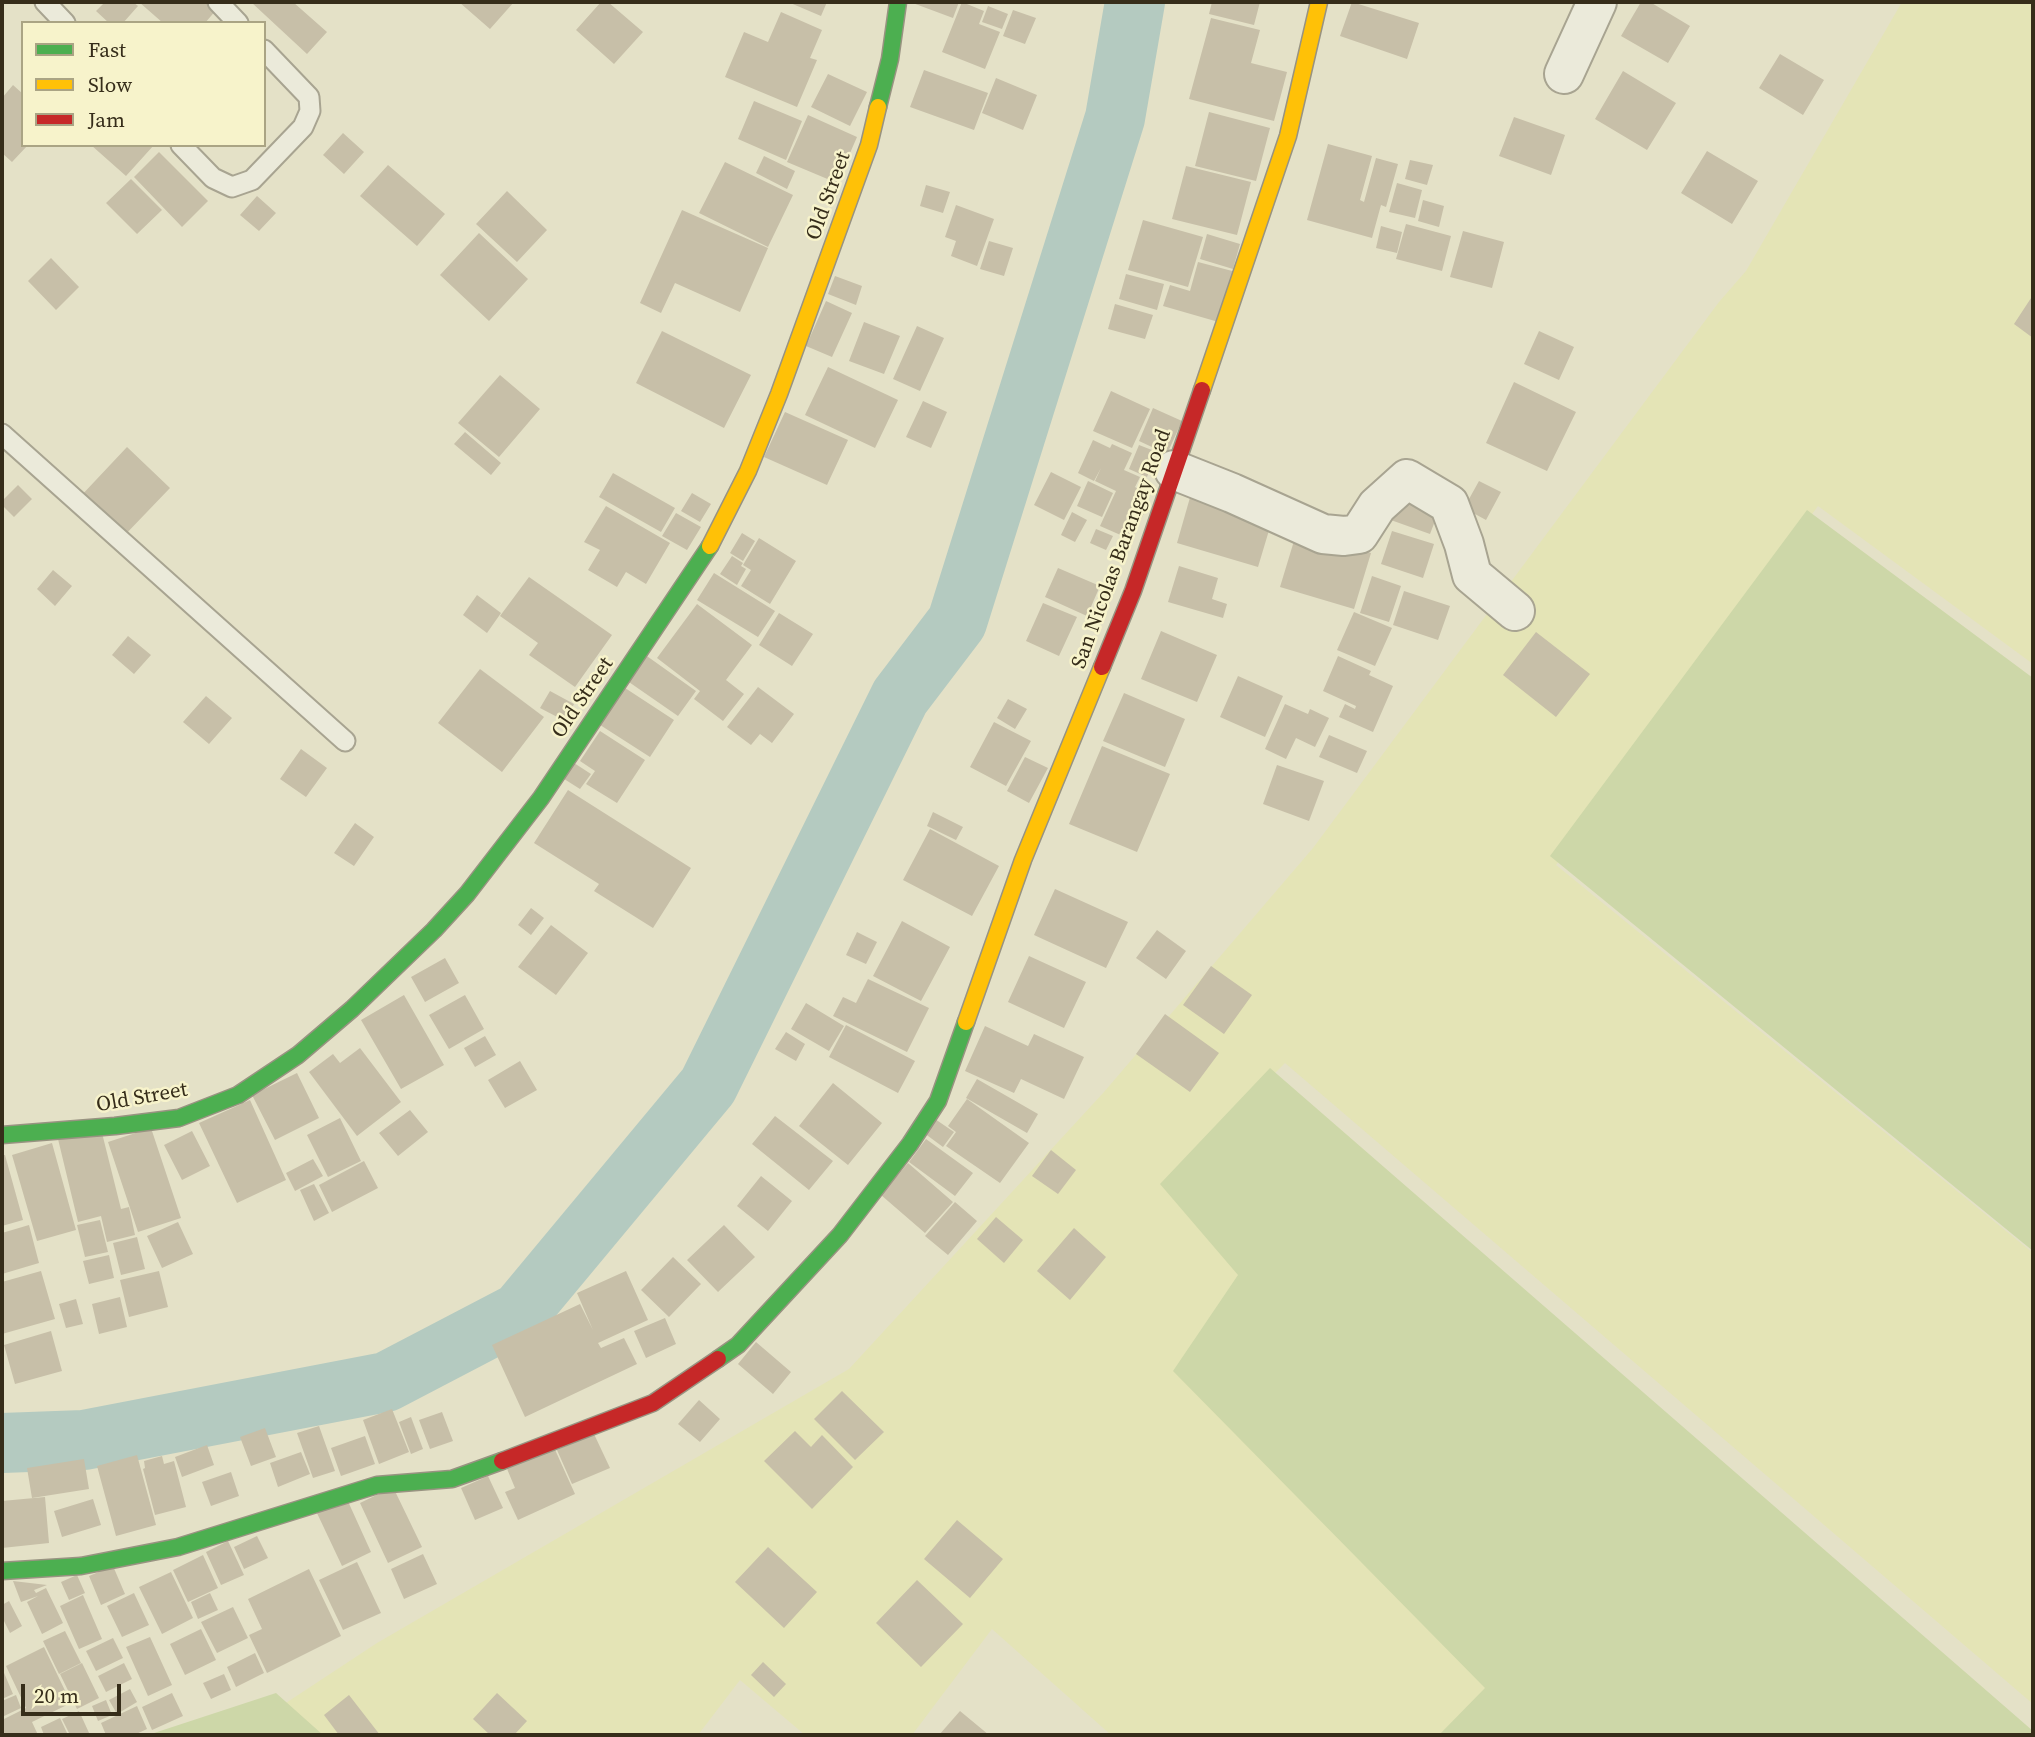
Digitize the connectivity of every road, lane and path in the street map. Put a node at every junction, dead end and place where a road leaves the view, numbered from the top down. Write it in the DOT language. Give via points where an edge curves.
graph roads {
  1 [pos="45,2"];
  2 [pos="218,2"];
  3 [pos="898,2"];
  4 [pos="1319,2"];
  5 [pos="1597,2"];
  6 [pos="63,21"];
  7 [pos="236,21"];
  8 [pos="266,52"];
  9 [pos="1564,74"];
  10 [pos="183,147"];
  11 [pos="2,434"];
  12 [pos="1174,470"];
  13 [pos="1516,611"];
  14 [pos="345,741"];
  15 [pos="2,1135"];
  16 [pos="2,1572"];
  1 -- 6 [label="lane"];
  2 -- 7 [label="lane"];
  3 -- 15 [label="street, Old Street" via="869,145 779,394 720,527 541,798 467,894 352,1009 298,1055 239,1095 179,1118"];
  4 -- 12 [label="street, San Nicolas Barangay Road" via="1287,136"];
  5 -- 9 [label="street"];
  8 -- 10 [label="lane" via="309,97 310,111 303,127 252,180 232,187 213,178"];
  11 -- 14 [label="lane"];
  12 -- 13 [label="street" via="1323,534 1344,536 1359,534 1377,506 1407,478 1449,504 1472,575"];
  12 -- 16 [label="street, San Nicolas Barangay Road" via="1133,591 1023,860 938,1101 840,1235 738,1345 653,1403 452,1479 377,1485 178,1547 81,1566"];
}
